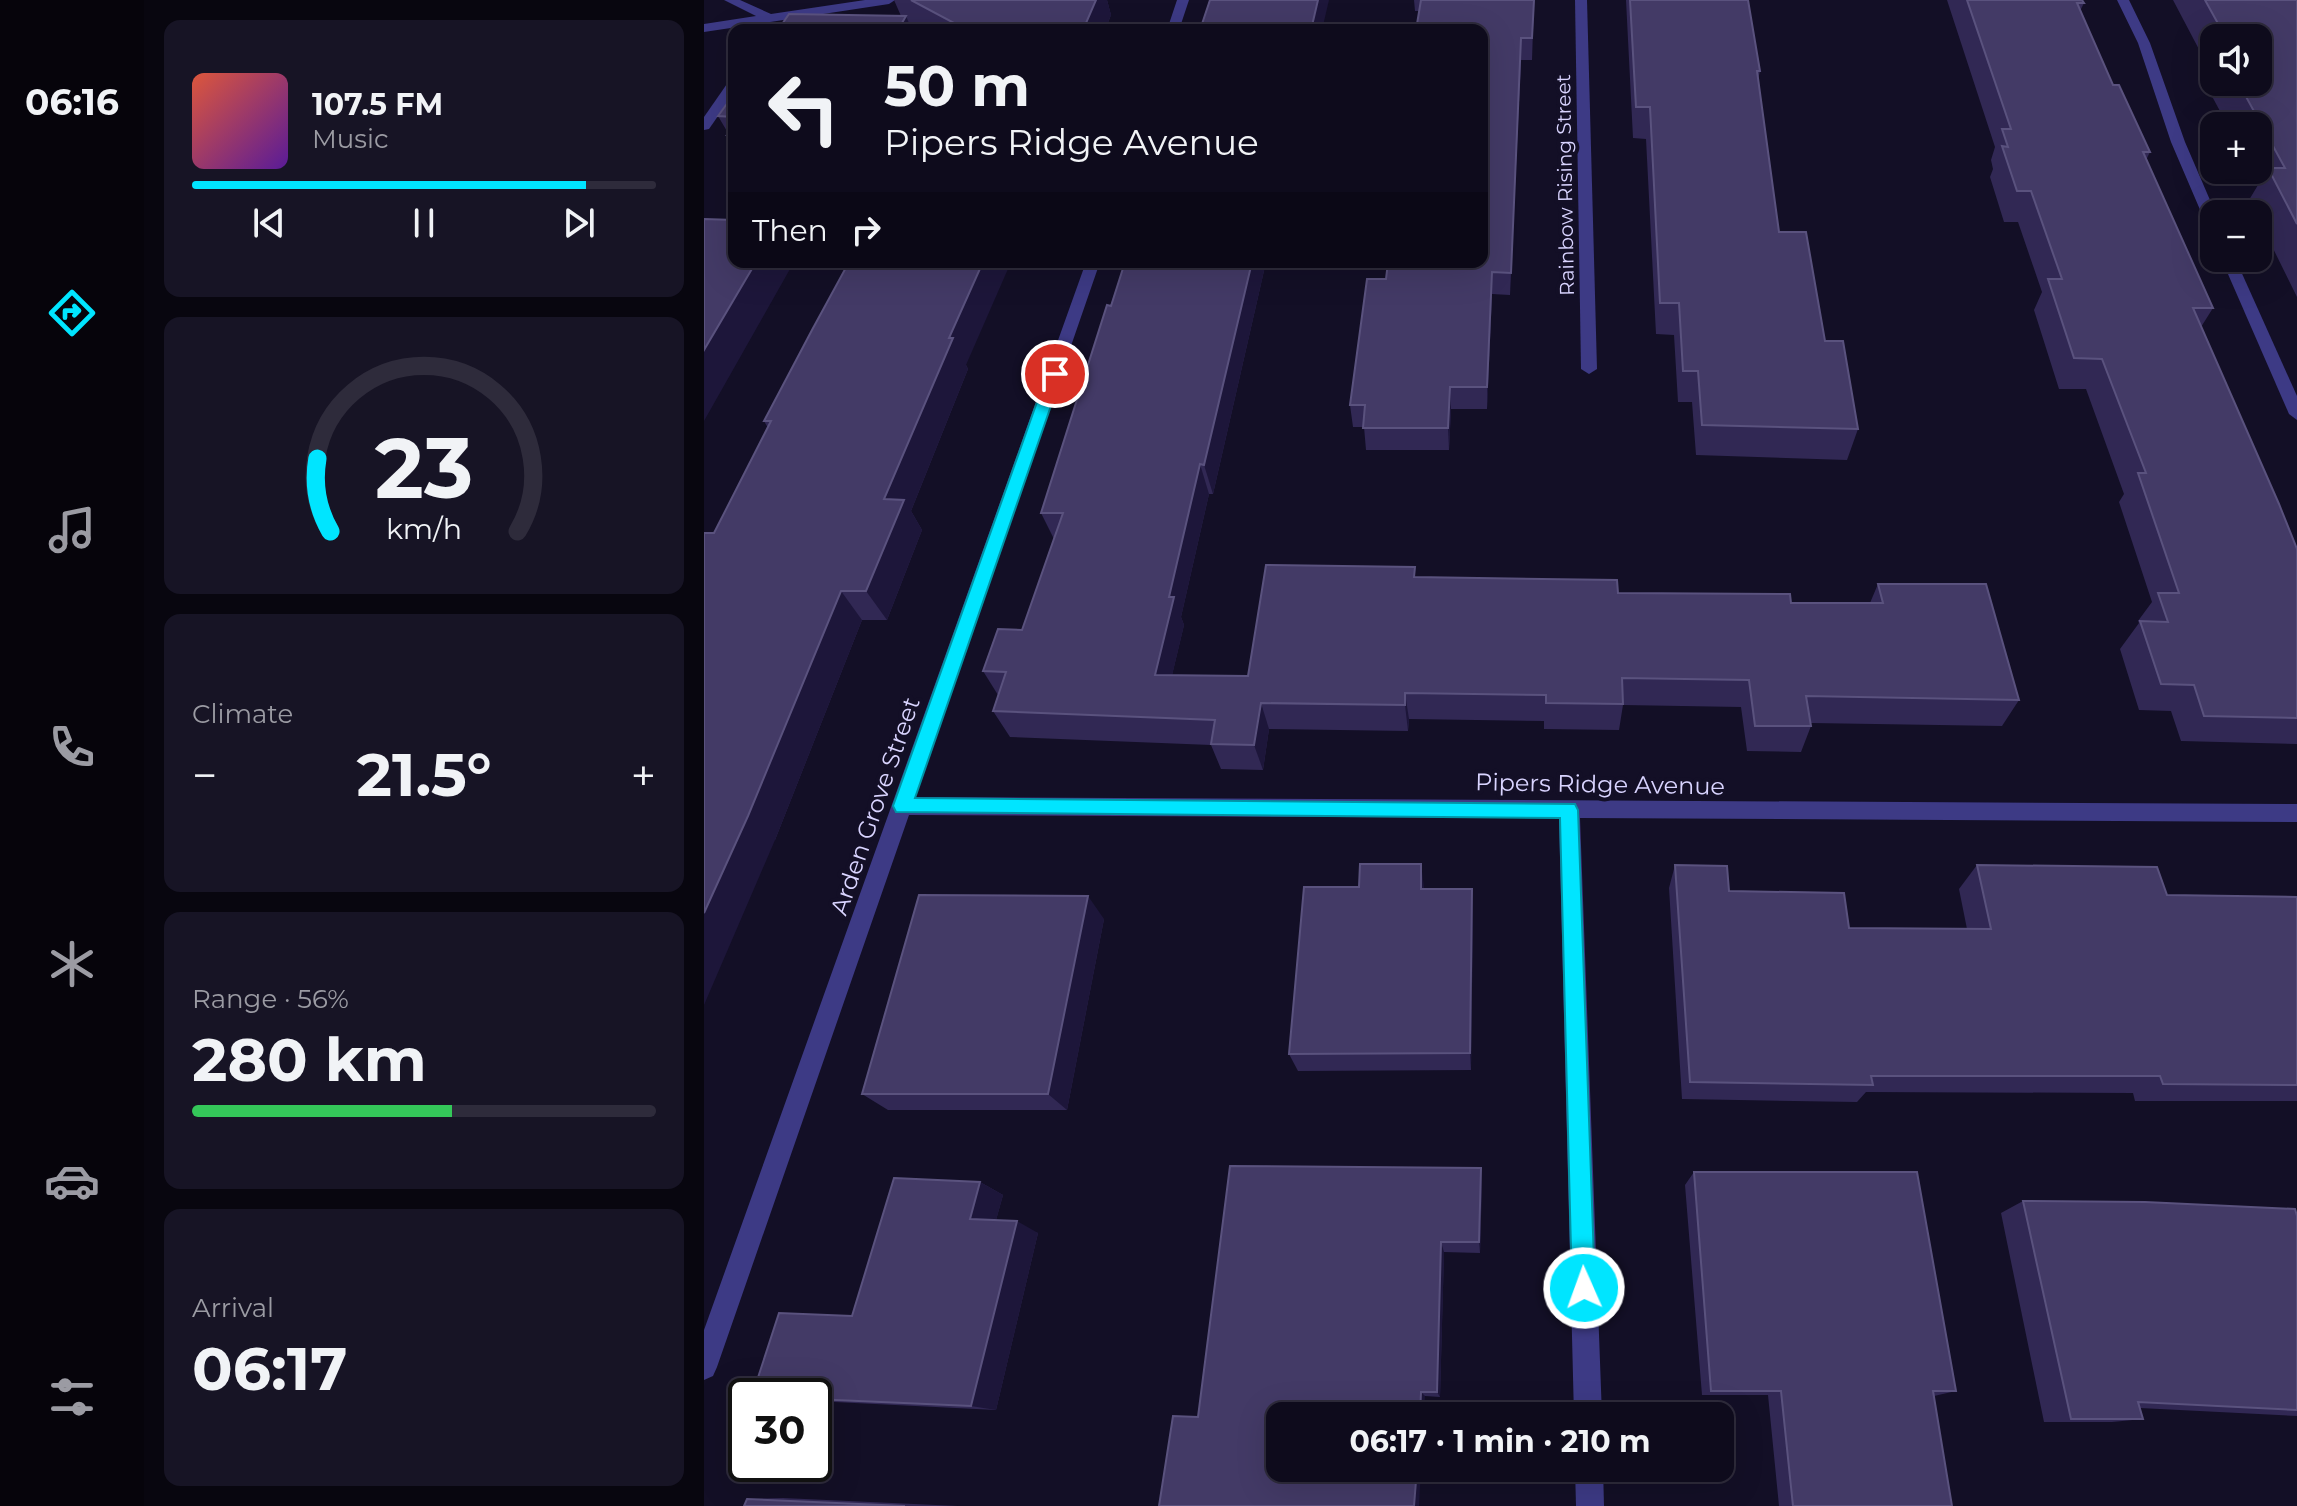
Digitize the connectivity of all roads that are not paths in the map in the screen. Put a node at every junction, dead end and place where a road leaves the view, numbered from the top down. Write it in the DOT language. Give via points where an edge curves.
graph roads {
  1 [pos="730,0"];
  2 [pos="789,0"];
  3 [pos="889,0"];
  4 [pos="1183,0"];
  5 [pos="1581,0"];
  6 [pos="2123,0"];
  7 [pos="767,24"];
  8 [pos="1175,24"];
  9 [pos="728,26"];
  10 [pos="704,28"];
  11 [pos="728,92"];
  12 [pos="704,126"];
  13 [pos="2203,200"];
  14 [pos="1091,268"];
  15 [pos="2234,272"];
  16 [pos="1589,369"];
  17 [pos="2297,414"];
  18 [pos="903,806"];
  19 [pos="1569,810"];
  20 [pos="2297,813"];
  21 [pos="704,1367"];
  22 [pos="1588,1402"];
  23 [pos="1589,1482"];
  24 [pos="1590,1506"];
  1 -- 7 [label="street"];
  2 -- 7 [label="street"];
  3 -- 7 [label="street"];
  4 -- 8 [label="street"];
  5 -- 16 [label="street, Rainbow Rising Street"];
  6 -- 13 [label="street"];
  9 -- 10 [label="street"];
  11 -- 12 [label="street"];
  14 -- 18 [label="street, Arden Grove Street"];
  15 -- 17 [label="street"];
  18 -- 19 [label="street, Pipers Ridge Avenue"];
  18 -- 21 [label="street, Arden Grove Street"];
  19 -- 20 [label="street, Pipers Ridge Avenue"];
  19 -- 22 [label="street"];
  23 -- 24 [label="street"];
}
